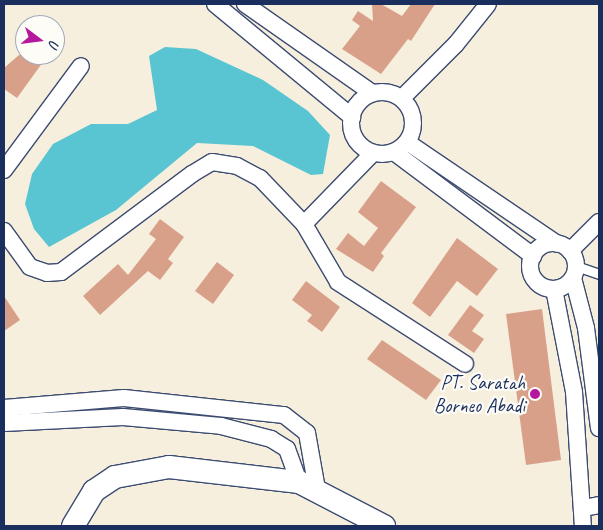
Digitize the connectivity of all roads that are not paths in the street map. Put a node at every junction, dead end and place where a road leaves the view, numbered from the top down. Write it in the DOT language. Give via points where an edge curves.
graph roads {
  1 [pos="215,4"];
  2 [pos="245,4"];
  3 [pos="488,4"];
  4 [pos="81,66"];
  5 [pos="372,93"];
  6 [pos="402,98"];
  7 [pos="352,117"];
  8 [pos="400,147"];
  9 [pos="373,152"];
  10 [pos="4,170"];
  11 [pos="599,222"];
  12 [pos="304,224"];
  13 [pos="4,231"];
  14 [pos="533,256"];
  15 [pos="569,260"];
  16 [pos="599,274"];
  17 [pos="554,289"];
  18 [pos="465,364"];
  19 [pos="4,408"];
  20 [pos="244,410"];
  21 [pos="4,423"];
  22 [pos="599,428"];
  23 [pos="241,432"];
  24 [pos="308,485"];
  25 [pos="592,507"];
  26 [pos="73,526"];
  27 [pos="384,526"];
  28 [pos="583,526"];
  1 -- 7 [label="street"];
  2 -- 5 [label="street"];
  3 -- 6 [label="street" via="456,44"];
  4 -- 10 [label="street"];
  5 -- 6 [label="street" via="388,92"];
  5 -- 7 [label="street" via="358,102"];
  6 -- 8 [label="street" via="412,119"];
  7 -- 9 [label="street" via="356,140"];
  8 -- 9 [label="street"];
  8 -- 14 [label="street"];
  8 -- 15 [label="street"];
  9 -- 12 [label="street"];
  11 -- 15 [label="street"];
  12 -- 13 [label="street" via="260,178 237,166 212,162 61,272 47,274 30,267"];
  12 -- 18 [label="street" via="338,282"];
  14 -- 15 [label="street" via="542,247"];
  14 -- 17 [label="street" via="535,280"];
  15 -- 16 [label="lane"];
  15 -- 17 [label="street"];
  15 -- 22 [label="street" via="586,328"];
  17 -- 25 [label="street"];
  19 -- 20 [label="street" via="124,398"];
  20 -- 23 [label="street"];
  20 -- 24 [label="street" via="284,415 307,433"];
  21 -- 23 [label="street" via="144,418"];
  23 -- 24 [label="street" via="271,439 286,449"];
  24 -- 26 [label="street" via="147,468 115,477 94,491"];
  24 -- 27 [label="street"];
  25 -- 28 [label="street"];
}
